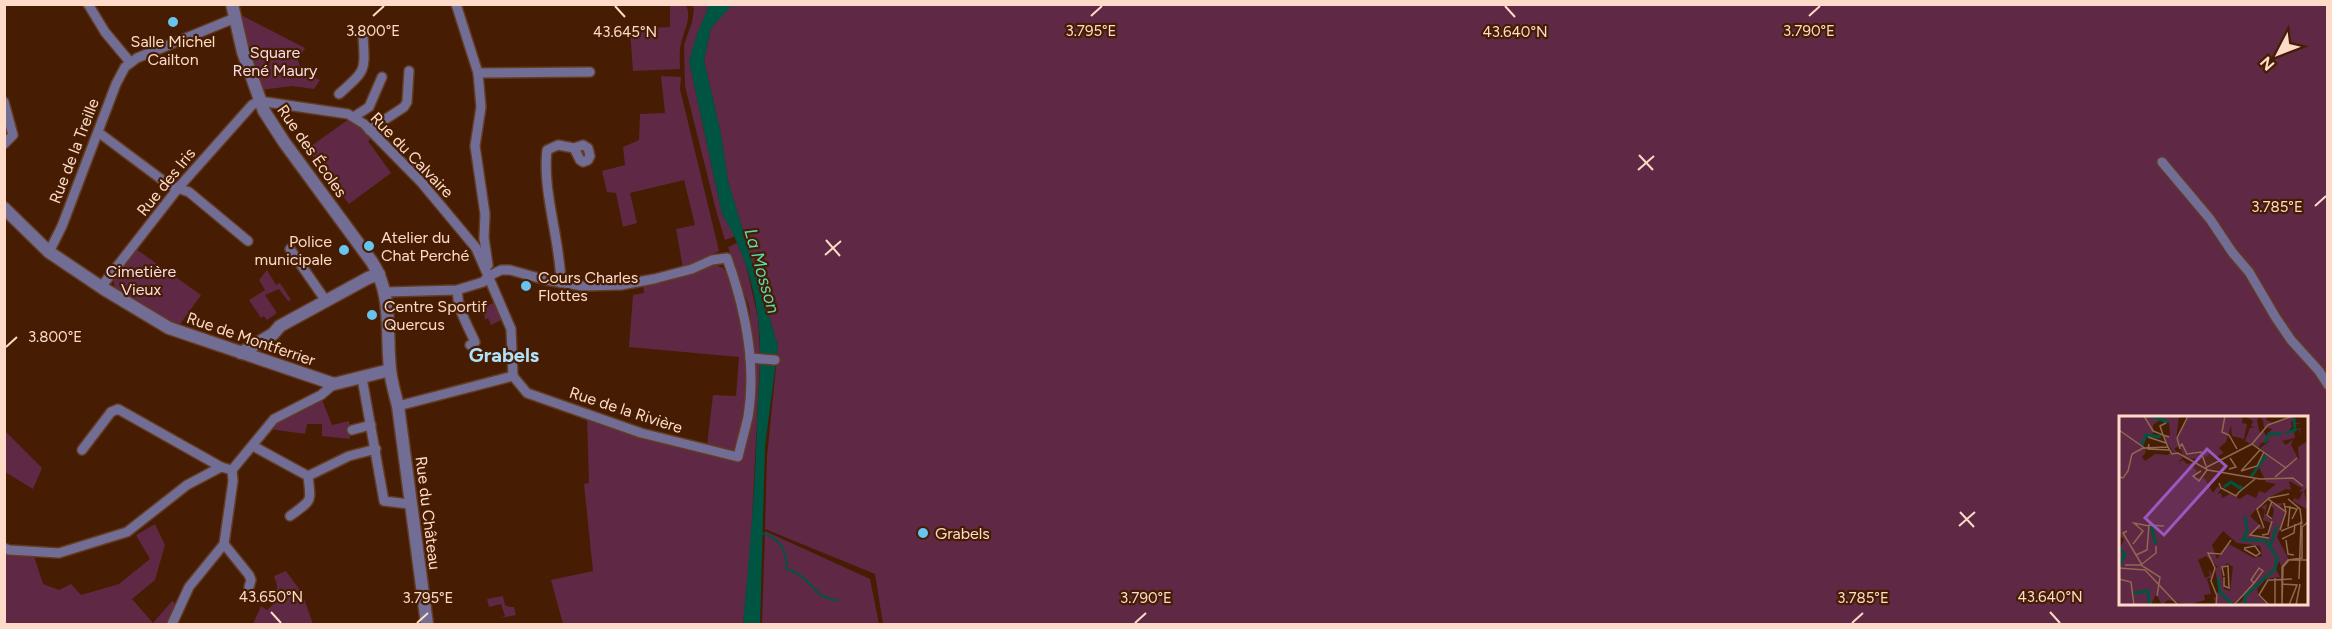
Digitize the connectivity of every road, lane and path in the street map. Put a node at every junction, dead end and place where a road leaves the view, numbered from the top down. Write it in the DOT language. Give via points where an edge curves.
graph roads {
  1 [pos="88,4"];
  2 [pos="232,4"];
  3 [pos="456,4"];
  4 [pos="235,18"];
  5 [pos="363,35"];
  6 [pos="130,62"];
  7 [pos="409,71"];
  8 [pos="590,72"];
  9 [pos="478,73"];
  10 [pos="382,77"];
  11 [pos="339,94"];
  12 [pos="260,101"];
  13 [pos="4,102"];
  14 [pos="355,116"];
  15 [pos="369,130"];
  16 [pos="98,132"];
  17 [pos="4,144"];
  18 [pos="574,147"];
  19 [pos="2162,162"];
  20 [pos="179,187"];
  21 [pos="4,208"];
  22 [pos="248,242"];
  23 [pos="290,249"];
  24 [pos="49,252"];
  25 [pos="379,274"];
  26 [pos="489,276"];
  27 [pos="561,283"];
  28 [pos="101,287"];
  29 [pos="458,290"];
  30 [pos="385,292"];
  31 [pos="326,301"];
  32 [pos="470,345"];
  33 [pos="241,353"];
  34 [pos="753,358"];
  35 [pos="775,360"];
  36 [pos="390,370"];
  37 [pos="513,376"];
  38 [pos="362,378"];
  39 [pos="334,384"];
  40 [pos="2328,386"];
  41 [pos="398,406"];
  42 [pos="370,425"];
  43 [pos="352,430"];
  44 [pos="253,446"];
  45 [pos="376,449"];
  46 [pos="82,450"];
  47 [pos="221,466"];
  48 [pos="232,470"];
  49 [pos="308,476"];
  50 [pos="409,504"];
  51 [pos="290,516"];
  52 [pos="224,544"];
  53 [pos="4,548"];
  54 [pos="249,587"];
  55 [pos="172,624"];
  56 [pos="427,624"];
  1 -- 6 [label="street"];
  2 -- 4 [label="street, Rue des Écoles"];
  3 -- 9 [label="street"];
  4 -- 6 [label="street"];
  4 -- 12 [label="street, Rue des Écoles"];
  5 -- 11 [label="street" via="361,75"];
  6 -- 16 [label="street, Rue de la Treille" via="116,84"];
  7 -- 15 [label="street" via="404,107"];
  8 -- 9 [label="street"];
  9 -- 26 [label="street" via="481,107 475,146"];
  10 -- 14 [label="street" via="369,107"];
  12 -- 15 [label="street, Rue du Calvaire" via="348,114"];
  12 -- 20 [label="street, Rue des Iris" via="232,126"];
  12 -- 25 [label="street, Rue des Écoles" via="284,142"];
  13 -- 17 [label="street" via="13,135"];
  15 -- 26 [label="street, Rue du Calvaire" via="422,182 476,248"];
  16 -- 20 [label="street" via="169,185"];
  16 -- 24 [label="street, Rue de la Treille"];
  18 -- 27 [label="street" via="558,144 547,150 545,166"];
  19 -- 40 [label="street" via="2210,219 2291,340"];
  20 -- 22 [label="street"];
  20 -- 28 [label="street, Rue des Iris"];
  21 -- 24 [label="street, Rue de Montferrier"];
  23 -- 31 [label="street"];
  24 -- 28 [label="street, Rue de Montferrier"];
  25 -- 30 [label="street, Rue des Écoles"];
  25 -- 31 [label="street"];
  26 -- 27 [label="street" via="510,270"];
  26 -- 29 [label="street"];
  26 -- 37 [label="street" via="511,329"];
  27 -- 34 [label="street" via="621,285 727,258"];
  28 -- 33 [label="street, Rue de Montferrier" via="169,328"];
  29 -- 30 [label="street"];
  29 -- 32 [label="street" via="458,304 475,342"];
  30 -- 36 [label="street, Rue des Écoles"];
  31 -- 33 [label="street"];
  33 -- 39 [label="street, Rue de Montferrier"];
  34 -- 35 [label="street"];
  34 -- 37 [label="street, Rue de la Rivière" via="748,416 738,457 641,433 527,393"];
  36 -- 38 [label="street"];
  36 -- 41 [label="street, Rue du Château"];
  37 -- 41 [label="street"];
  38 -- 39 [label="street"];
  38 -- 42 [label="street"];
  39 -- 44 [label="street" via="279,416"];
  41 -- 50 [label="street, Rue du Château"];
  42 -- 43 [label="street"];
  42 -- 45 [label="street"];
  44 -- 48 [label="street"];
  44 -- 49 [label="street"];
  45 -- 49 [label="street" via="349,456"];
  45 -- 50 [label="street" via="384,501"];
  46 -- 47 [label="street" via="111,412 118,409"];
  47 -- 48 [label="street"];
  47 -- 53 [label="street" via="187,485 128,532 59,553"];
  48 -- 52 [label="street"];
  49 -- 51 [label="street" via="311,496"];
  50 -- 56 [label="street, Rue du Château"];
  52 -- 54 [label="street" via="249,574"];
  52 -- 55 [label="street" via="189,587"];
}
